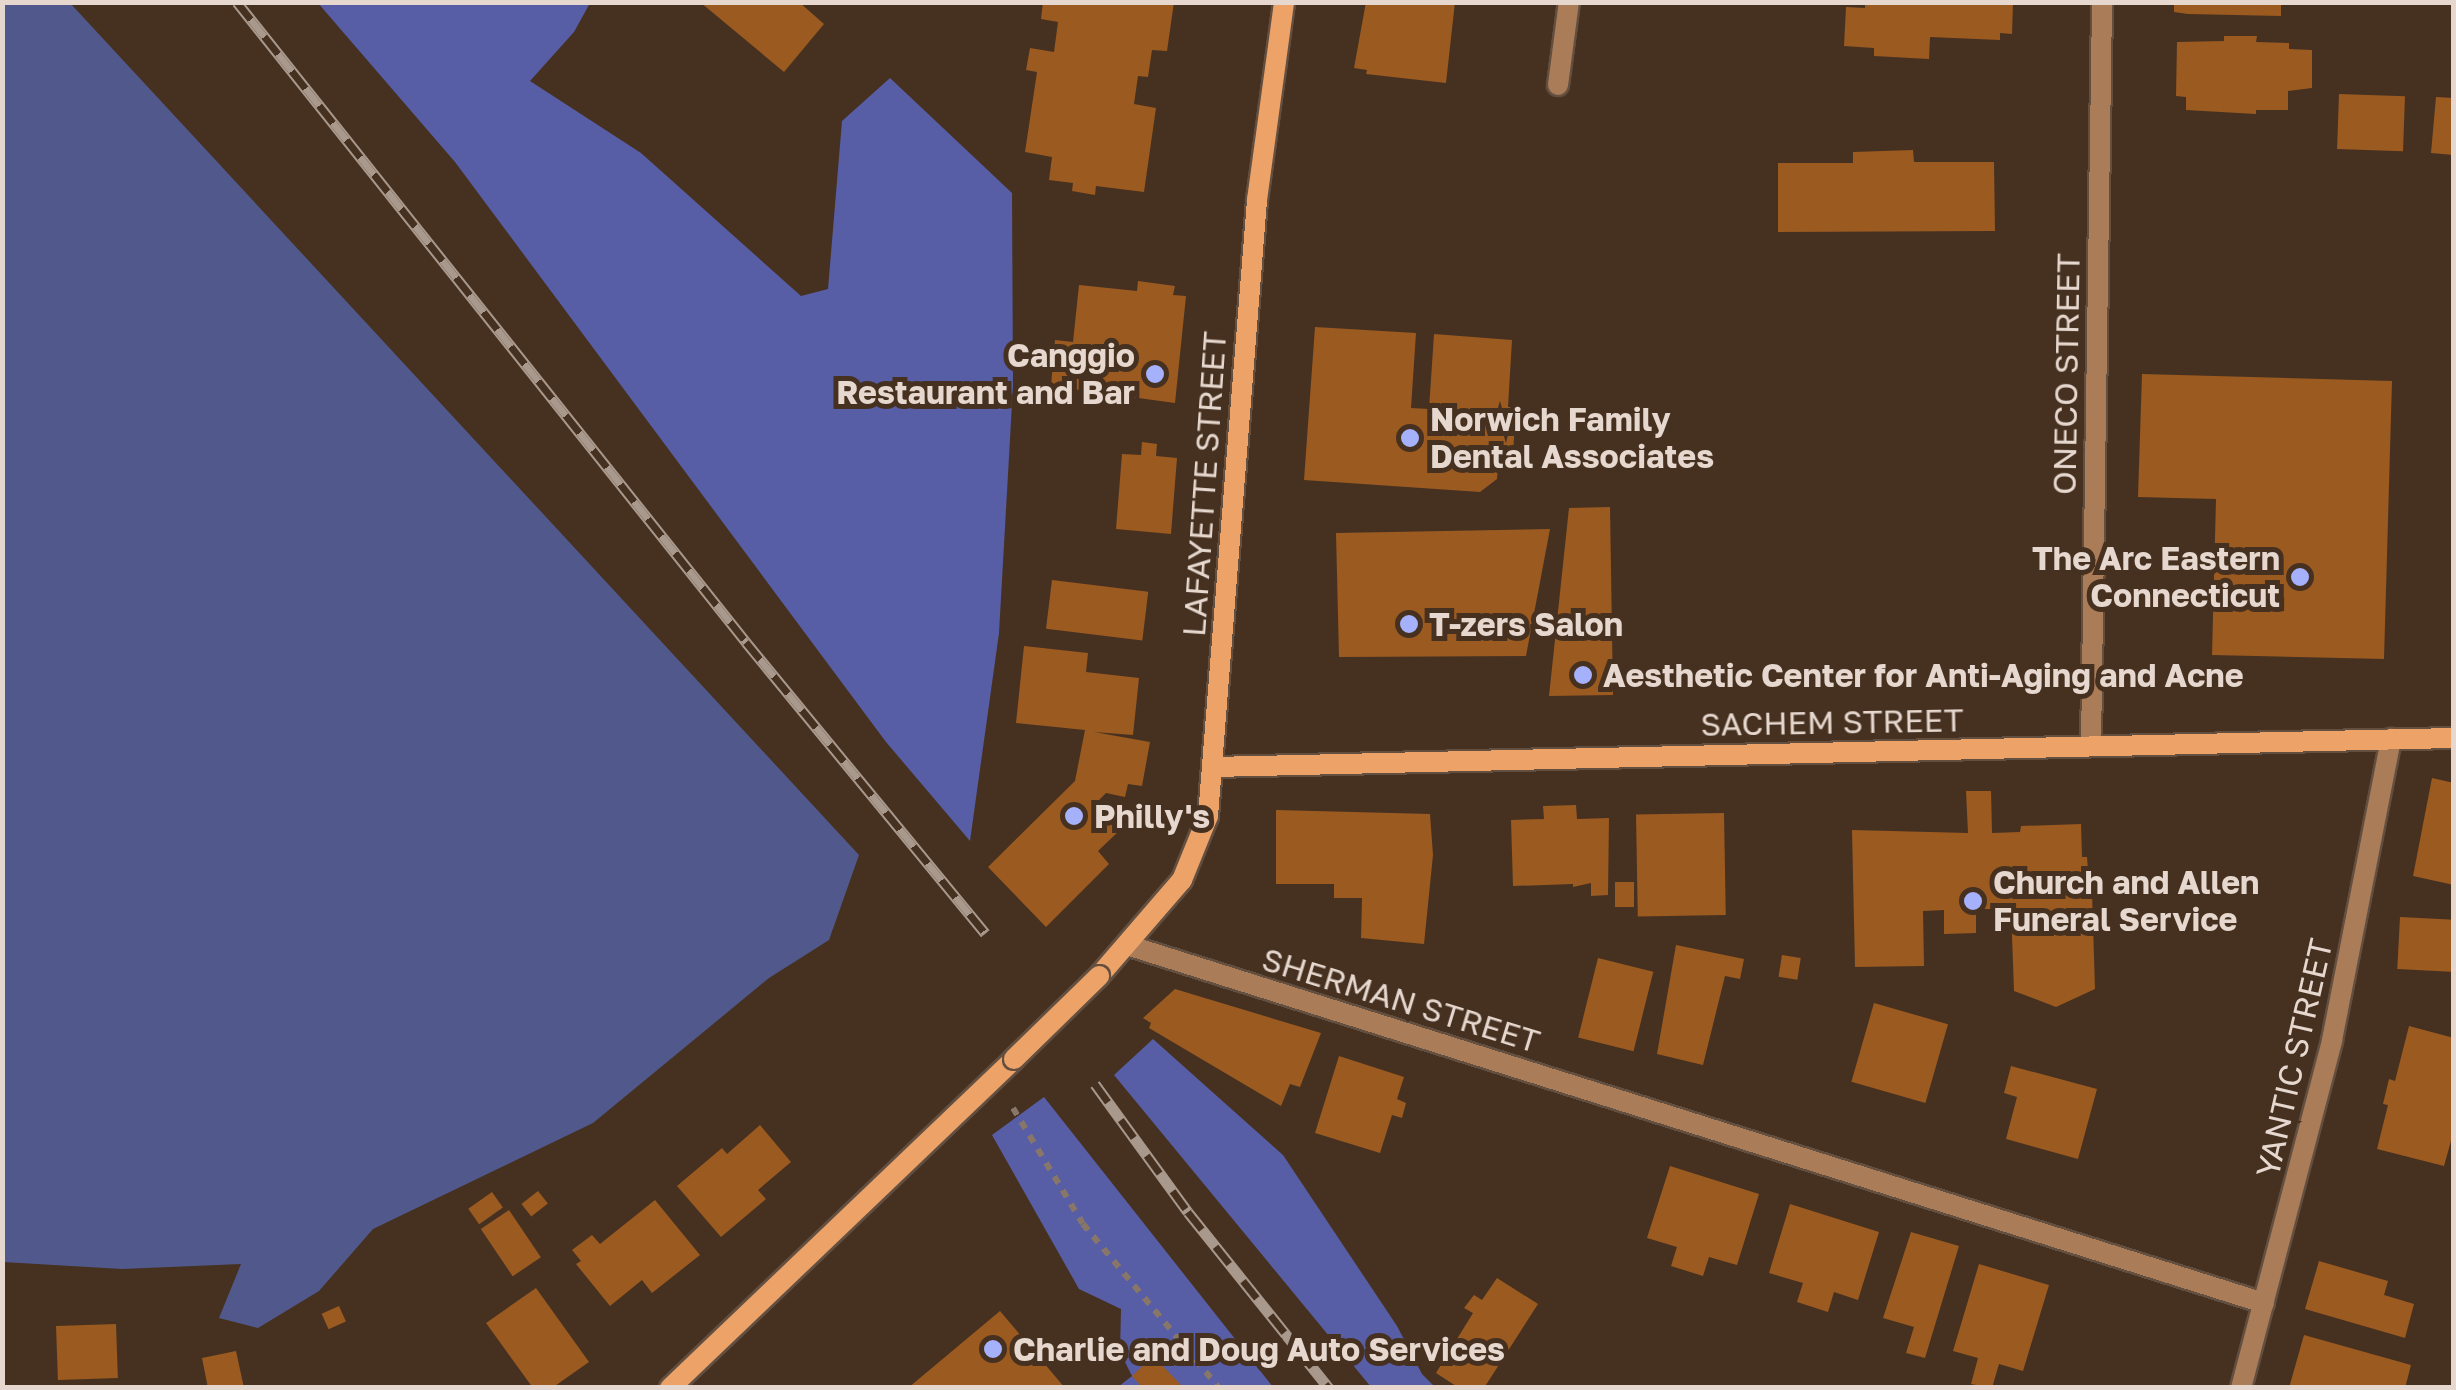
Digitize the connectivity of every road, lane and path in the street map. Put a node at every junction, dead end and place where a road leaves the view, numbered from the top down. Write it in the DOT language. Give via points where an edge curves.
graph roads {
  1 [pos="1284,2"];
  2 [pos="1569,2"];
  3 [pos="2102,2"];
  4 [pos="1558,85"];
  5 [pos="2454,738"];
  6 [pos="2391,739"];
  7 [pos="2091,746"];
  8 [pos="1213,767"];
  9 [pos="1127,946"];
  10 [pos="996,1076"];
  11 [pos="2264,1303"];
  12 [pos="670,1388"];
  13 [pos="1219,1388"];
  14 [pos="2241,1388"];
  1 -- 8 [label="street, LAFAYETTE STREET" via="1256,215"];
  2 -- 4 [label="street"];
  3 -- 7 [label="street, ONECO STREET"];
  5 -- 6 [label="street, SACHEM STREET"];
  6 -- 7 [label="street, SACHEM STREET"];
  6 -- 11 [label="street, YANTIC STREET" via="2332,1040"];
  7 -- 8 [label="street, SACHEM STREET"];
  8 -- 9 [label="street, LAFAYETTE STREET" via="1208,816 1192,861 1168,901"];
  9 -- 10 [label="street, bridge"];
  9 -- 11 [label="street, SHERMAN STREET"];
  10 -- 12 [label="street"];
  10 -- 13 [label="path" via="1083,1224"];
  11 -- 14 [label="street, YANTIC STREET"];
}
